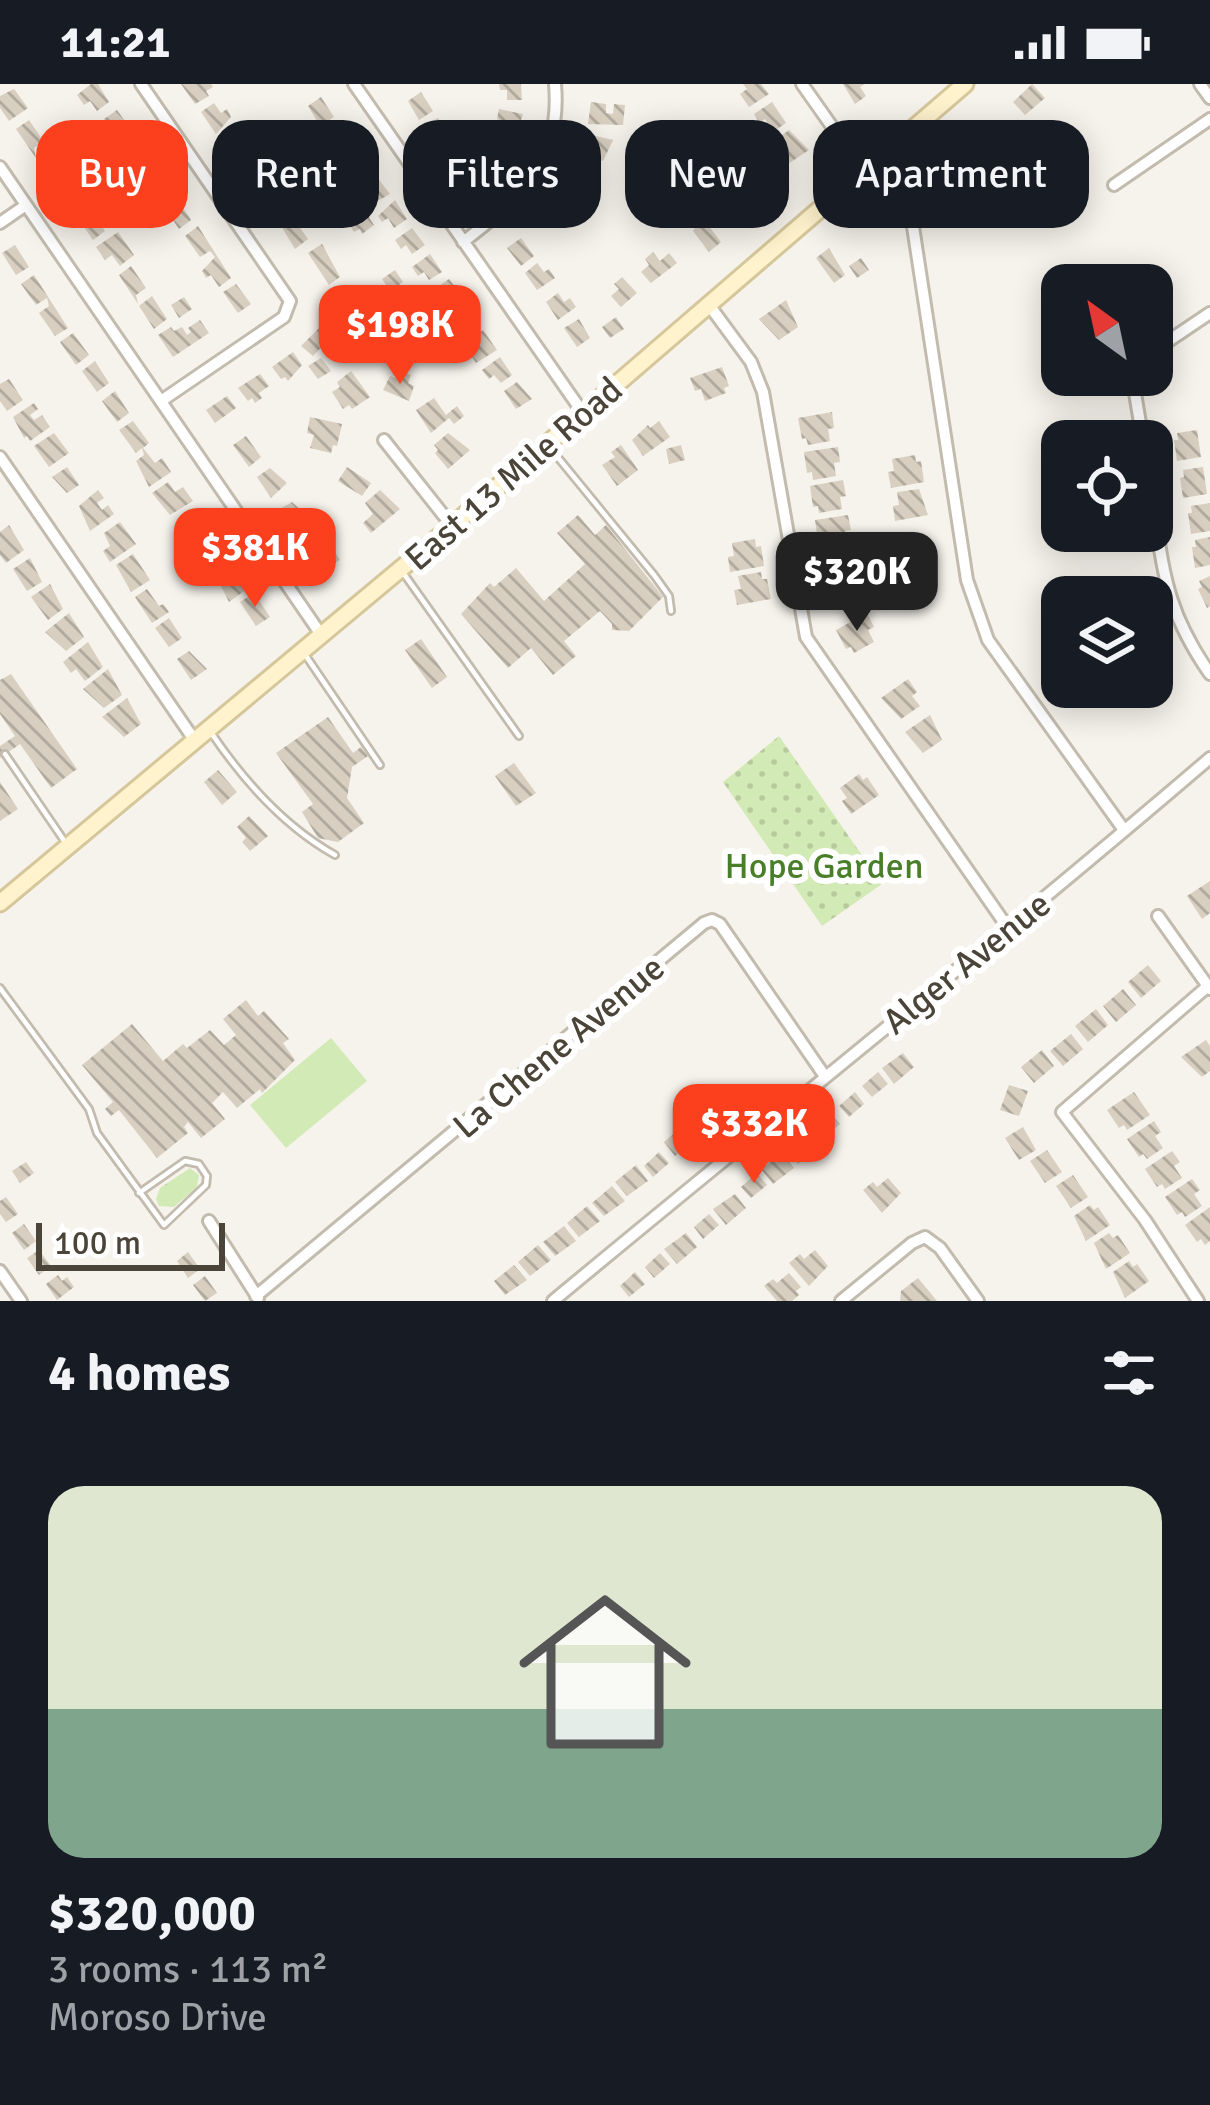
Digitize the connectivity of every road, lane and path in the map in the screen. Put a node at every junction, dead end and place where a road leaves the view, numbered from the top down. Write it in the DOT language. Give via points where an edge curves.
graph roads {
  1 [pos="141,84"];
  2 [pos="354,84"];
  3 [pos="555,84"];
  4 [pos="802,84"];
  5 [pos="965,84"];
  6 [pos="1200,84"];
  7 [pos="1210,98"];
  8 [pos="1210,118"];
  9 [pos="831,120"];
  10 [pos="924,120"];
  11 [pos="0,167"];
  12 [pos="1114,185"];
  13 [pos="26,206"];
  14 [pos="813,216"];
  15 [pos="0,224"];
  16 [pos="913,228"];
  17 [pos="463,242"];
  18 [pos="709,304"];
  19 [pos="1210,313"];
  20 [pos="1173,338"];
  21 [pos="161,401"];
  22 [pos="584,412"];
  23 [pos="384,440"];
  24 [pos="548,445"];
  25 [pos="0,457"];
  26 [pos="452,526"];
  27 [pos="1160,552"];
  28 [pos="401,569"];
  29 [pos="671,610"];
  30 [pos="322,636"];
  31 [pos="303,651"];
  32 [pos="1210,674"];
  33 [pos="202,735"];
  34 [pos="519,736"];
  35 [pos="5,754"];
  36 [pos="1210,758"];
  37 [pos="380,765"];
  38 [pos="1124,830"];
  39 [pos="68,847"];
  40 [pos="334,855"];
  41 [pos="0,903"];
  42 [pos="1158,916"];
  43 [pos="1008,928"];
  44 [pos="0,988"];
  45 [pos="1209,988"];
  46 [pos="824,1076"];
  47 [pos="139,1192"];
  48 [pos="209,1221"];
  49 [pos="0,1271"];
  50 [pos="258,1299"];
  51 [pos="21,1301"];
  52 [pos="554,1301"];
  53 [pos="841,1301"];
  54 [pos="978,1301"];
  55 [pos="1198,1301"];
  1 -- 21 [label="street" via="290,301 284,317"];
  2 -- 17 [label="street"];
  3 -- 17 [label="street" via="554,120 537,173 514,203"];
  4 -- 9 [label="street"];
  5 -- 10 [label="main road, East 13 Mile Road"];
  6 -- 7 [label="street"];
  8 -- 12 [label="street"];
  11 -- 13 [label="street"];
  13 -- 15 [label="street"];
  13 -- 21 [label="street"];
  14 -- 18 [label="main road, East 13 Mile Road"];
  16 -- 38 [label="street" via="977,614"];
  17 -- 22 [label="street"];
  18 -- 22 [label="main road, East 13 Mile Road"];
  18 -- 43 [label="street" via="752,362 763,392 806,637"];
  19 -- 20 [label="street"];
  21 -- 30 [label="street"];
  22 -- 24 [label="main road, East 13 Mile Road"];
  23 -- 26 [label="street"];
  24 -- 26 [label="main road, East 13 Mile Road"];
  24 -- 29 [label="lane" via="654,575"];
  25 -- 33 [label="street"];
  26 -- 28 [label="main road, East 13 Mile Road"];
  27 -- 32 [label="street" via="1176,621"];
  28 -- 30 [label="main road, East 13 Mile Road"];
  28 -- 34 [label="lane"];
  30 -- 31 [label="main road, East 13 Mile Road"];
  31 -- 33 [label="main road, East 13 Mile Road"];
  31 -- 37 [label="lane"];
  33 -- 39 [label="main road, East 13 Mile Road"];
  33 -- 40 [label="lane" via="308,840"];
  35 -- 39 [label="lane"];
  36 -- 38 [label="street, Alger Avenue"];
  38 -- 43 [label="street, Alger Avenue"];
  39 -- 41 [label="main road, East 13 Mile Road"];
  42 -- 45 [label="street"];
  43 -- 46 [label="street, Alger Avenue"];
  44 -- 47 [label="lane"];
  45 -- 55 [label="street" via="1062,1112"];
  46 -- 50 [label="street, La Chene Avenue" via="720,924 704,923"];
  46 -- 52 [label="street, Alger Avenue"];
  47 -- 47 [label="lane" via="177,1163 205,1170 206,1185 164,1226"];
  48 -- 50 [label="street"];
  49 -- 51 [label="street"];
  53 -- 54 [label="street" via="925,1237"];
}
